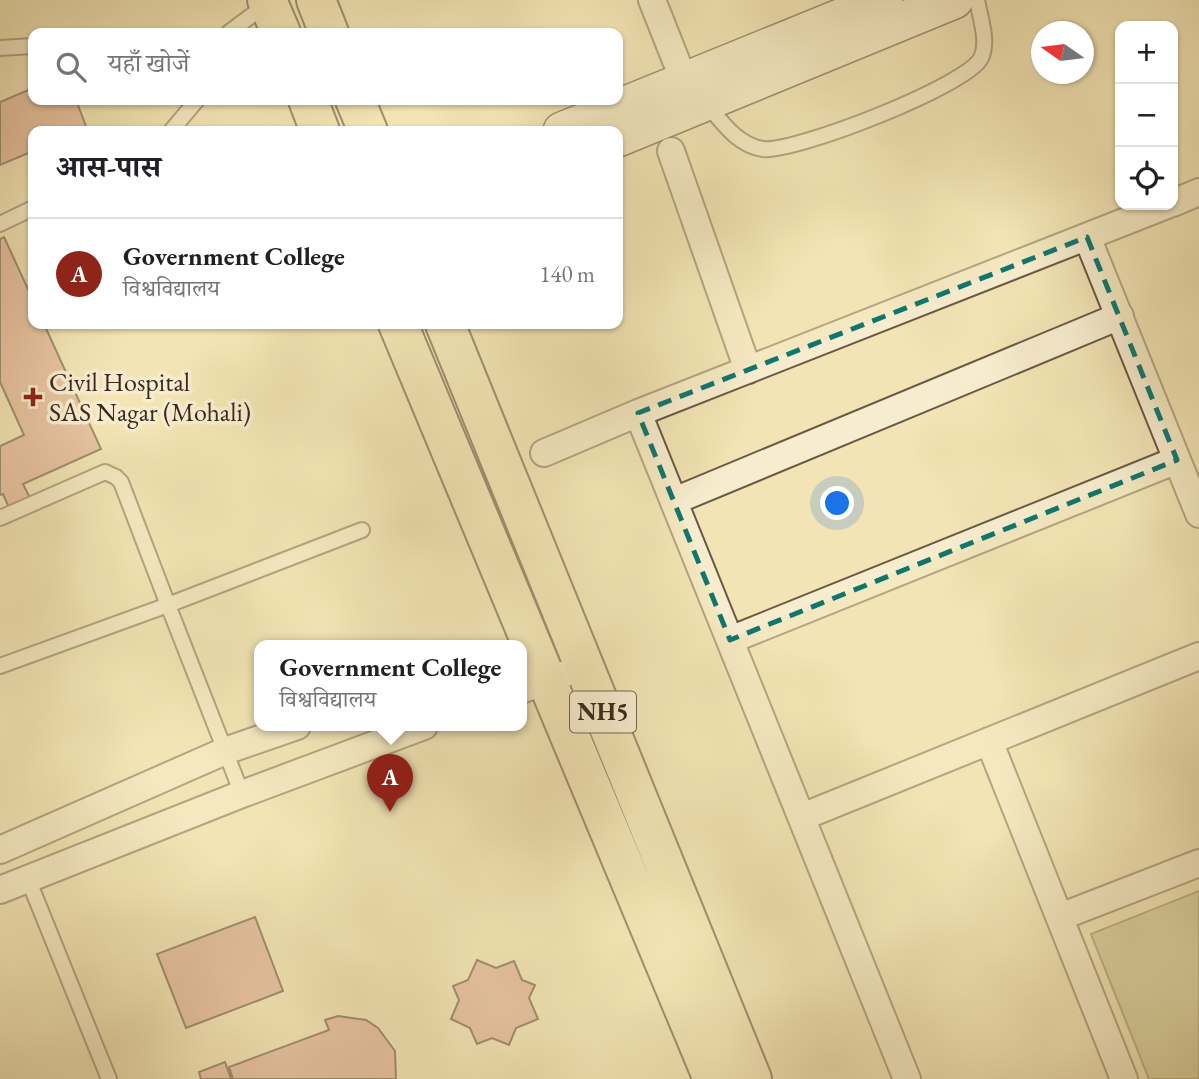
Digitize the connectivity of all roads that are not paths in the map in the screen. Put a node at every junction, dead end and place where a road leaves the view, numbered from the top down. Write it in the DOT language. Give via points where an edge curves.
graph roads {
  1 [pos="316,0"];
  2 [pos="652,0"];
  3 [pos="954,0"];
  4 [pos="977,0"];
  5 [pos="861,4"];
  6 [pos="272,12"];
  7 [pos="238,28"];
  8 [pos="327,28"];
  9 [pos="28,46"];
  10 [pos="0,48"];
  11 [pos="677,64"];
  12 [pos="705,102"];
  13 [pos="193,105"];
  14 [pos="310,105"];
  15 [pos="357,105"];
  16 [pos="175,126"];
  17 [pos="318,126"];
  18 [pos="366,126"];
  19 [pos="574,126"];
  20 [pos="623,136"];
  21 [pos="671,151"];
  22 [pos="1199,192"];
  23 [pos="1178,201"];
  24 [pos="28,210"];
  25 [pos="1154,210"];
  26 [pos="0,224"];
  27 [pos="1087,236"];
  28 [pos="1120,316"];
  29 [pos="400,329"];
  30 [pos="454,331"];
  31 [pos="748,370"];
  32 [pos="638,412"];
  33 [pos="544,453"];
  34 [pos="1177,460"];
  35 [pos="674,501"];
  36 [pos="1199,514"];
  37 [pos="0,518"];
  38 [pos="362,530"];
  39 [pos="168,605"];
  40 [pos="566,622"];
  41 [pos="519,640"];
  42 [pos="525,640"];
  43 [pos="730,640"];
  44 [pos="1199,656"];
  45 [pos="527,664"];
  46 [pos="0,666"];
  47 [pos="584,666"];
  48 [pos="534,685"];
  49 [pos="283,731"];
  50 [pos="411,731"];
  51 [pos="989,741"];
  52 [pos="225,751"];
  53 [pos="242,794"];
  54 [pos="802,817"];
  55 [pos="6,848"];
  56 [pos="1199,863"];
  57 [pos="28,879"];
  58 [pos="0,890"];
  59 [pos="1060,917"];
  60 [pos="108,1079"];
  61 [pos="713,1079"];
  62 [pos="752,1079"];
  63 [pos="907,1079"];
  64 [pos="1124,1079"];
  1 -- 8 [label="highway"];
  2 -- 11 [label="street"];
  3 -- 12 [label="street"];
  4 -- 12 [label="lane" via="984,47 981,59 918,101 775,150 742,141"];
  5 -- 19 [label="street"];
  6 -- 7 [label="lane"];
  9 -- 10 [label="lane"];
  12 -- 20 [label="street"];
  13 -- 16 [label="lane"];
  14 -- 17 [label="highway"];
  15 -- 18 [label="highway"];
  21 -- 31 [label="street"];
  22 -- 23 [label="street"];
  24 -- 26 [label="lane"];
  25 -- 27 [label="street"];
  27 -- 28 [label="street"];
  27 -- 31 [label="street"];
  28 -- 34 [label="street"];
  28 -- 35 [label="street"];
  29 -- 41 [label="highway, NH5"];
  30 -- 40 [label="highway, NH5"];
  31 -- 32 [label="street"];
  32 -- 33 [label="street"];
  32 -- 35 [label="street"];
  34 -- 36 [label="street"];
  34 -- 43 [label="street"];
  35 -- 43 [label="street"];
  37 -- 39 [label="lane" via="111,473 121,482"];
  38 -- 39 [label="lane"];
  39 -- 46 [label="lane"];
  39 -- 52 [label="lane"];
  40 -- 42 [label="street"];
  40 -- 47 [label="highway, NH5"];
  43 -- 54 [label="street"];
  44 -- 51 [label="street"];
  45 -- 48 [label="highway, NH5"];
  47 -- 48 [label="street"];
  47 -- 62 [label="highway, NH5"];
  48 -- 61 [label="highway, NH5"];
  49 -- 52 [label="street"];
  50 -- 53 [label="street"];
  51 -- 54 [label="street"];
  51 -- 59 [label="street"];
  52 -- 53 [label="lane"];
  52 -- 55 [label="street"];
  53 -- 57 [label="street"];
  54 -- 63 [label="street"];
  55 -- 57 [label="street"];
  56 -- 59 [label="street"];
  57 -- 58 [label="street"];
  57 -- 60 [label="lane"];
  59 -- 64 [label="street"];
}
